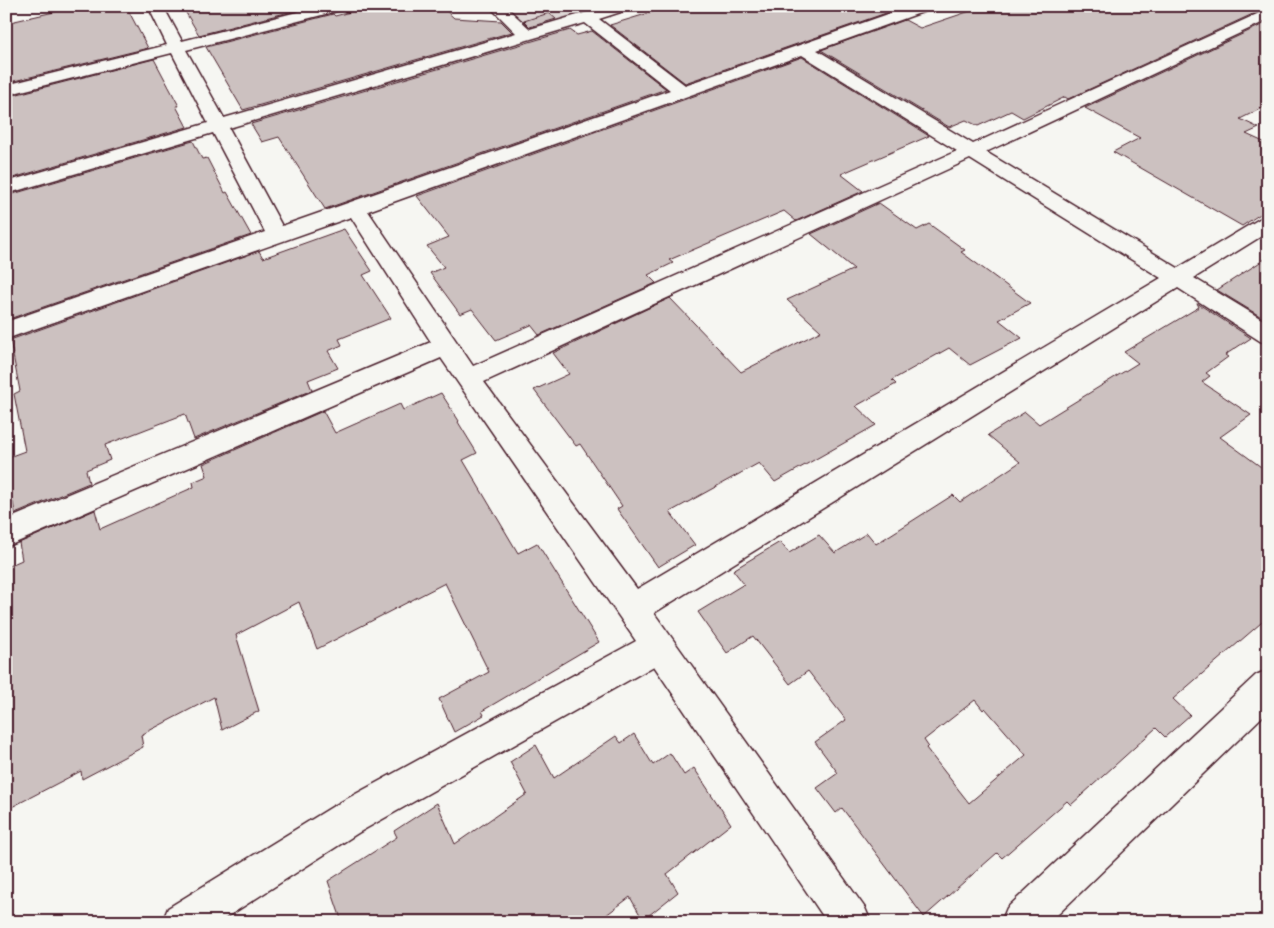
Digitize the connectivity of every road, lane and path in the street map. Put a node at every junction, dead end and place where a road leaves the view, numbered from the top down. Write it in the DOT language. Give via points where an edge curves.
graph roads {
  1 [pos="155,6"];
  2 [pos="340,6"];
  3 [pos="496,6"];
  4 [pos="926,6"];
  5 [pos="1252,6"];
  6 [pos="622,7"];
  7 [pos="1268,13"];
  8 [pos="587,18"];
  9 [pos="527,35"];
  10 [pos="177,47"];
  11 [pos="805,50"];
  12 [pos="6,90"];
  13 [pos="684,92"];
  14 [pos="217,126"];
  15 [pos="971,152"];
  16 [pos="6,188"];
  17 [pos="356,208"];
  18 [pos="1268,223"];
  19 [pos="277,235"];
  20 [pos="1178,278"];
  21 [pos="6,331"];
  22 [pos="1268,335"];
  23 [pos="446,346"];
  24 [pos="468,379"];
  25 [pos="6,534"];
  26 [pos="632,610"];
  27 [pos="659,646"];
  28 [pos="1268,688"];
  29 [pos="182,922"];
  30 [pos="851,922"];
  31 [pos="1021,922"];
  1 -- 10 [label="street"];
  2 -- 10 [label="street"];
  3 -- 9 [label="street"];
  4 -- 11 [label="street"];
  5 -- 7 [label="street"];
  6 -- 8 [label="street"];
  7 -- 15 [label="street"];
  8 -- 9 [label="street"];
  8 -- 13 [label="street"];
  9 -- 14 [label="street"];
  10 -- 12 [label="street"];
  10 -- 14 [label="street"];
  11 -- 13 [label="street"];
  11 -- 15 [label="street"];
  13 -- 17 [label="street"];
  14 -- 16 [label="street"];
  14 -- 19 [label="street"];
  15 -- 20 [label="street"];
  15 -- 24 [label="street"];
  17 -- 19 [label="street"];
  17 -- 23 [label="street"];
  18 -- 20 [label="street"];
  19 -- 21 [label="street"];
  20 -- 22 [label="street"];
  20 -- 26 [label="street"];
  23 -- 24 [label="street"];
  23 -- 25 [label="street"];
  24 -- 26 [label="street"];
  26 -- 27 [label="street"];
  27 -- 29 [label="street" via="345,820"];
  27 -- 30 [label="street"];
  28 -- 31 [label="street"];
}
